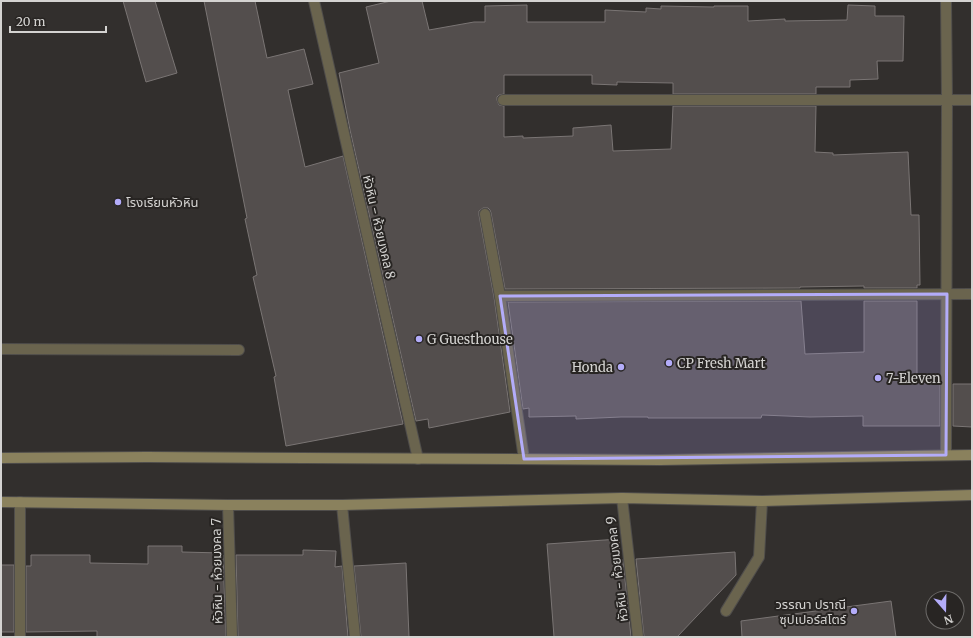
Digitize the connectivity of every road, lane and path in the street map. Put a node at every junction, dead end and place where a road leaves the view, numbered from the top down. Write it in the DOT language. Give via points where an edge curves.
graph roads {
  1 [pos="314,1"];
  2 [pos="946,1"];
  3 [pos="503,100"];
  4 [pos="947,100"];
  5 [pos="972,100"];
  6 [pos="485,214"];
  7 [pos="947,294"];
  8 [pos="972,294"];
  9 [pos="500,296"];
  10 [pos="1,349"];
  11 [pos="239,350"];
  12 [pos="946,455"];
  13 [pos="972,455"];
  14 [pos="1,458"];
  15 [pos="418,459"];
  16 [pos="524,459"];
  17 [pos="972,495"];
  18 [pos="622,498"];
  19 [pos="762,501"];
  20 [pos="1,502"];
  21 [pos="20,502"];
  22 [pos="228,505"];
  23 [pos="342,505"];
  24 [pos="726,611"];
  25 [pos="20,637"];
  26 [pos="232,637"];
  27 [pos="355,637"];
  28 [pos="638,637"];
  1 -- 15 [label="street, หัวหิน - ห้วยมงคล 8"];
  2 -- 4 [label="street"];
  3 -- 4 [label="street"];
  4 -- 5 [label="street"];
  4 -- 7 [label="street"];
  6 -- 9 [label="street"];
  7 -- 8 [label="street"];
  7 -- 9 [label="street"];
  7 -- 12 [label="street"];
  9 -- 16 [label="street"];
  10 -- 11 [label="street"];
  12 -- 13 [label="main road"];
  12 -- 16 [label="main road" via="660,460"];
  14 -- 15 [label="main road"];
  15 -- 16 [label="main road"];
  17 -- 19 [label="main road"];
  18 -- 19 [label="main road"];
  18 -- 23 [label="main road"];
  18 -- 28 [label="street, หัวหิน - ห้วยมงคล 9"];
  19 -- 24 [label="street" via="759,557"];
  20 -- 21 [label="main road"];
  21 -- 22 [label="main road"];
  21 -- 25 [label="street"];
  22 -- 23 [label="main road"];
  22 -- 26 [label="street, หัวหิน - ห้วยมงคล 7"];
  23 -- 27 [label="street"];
}
